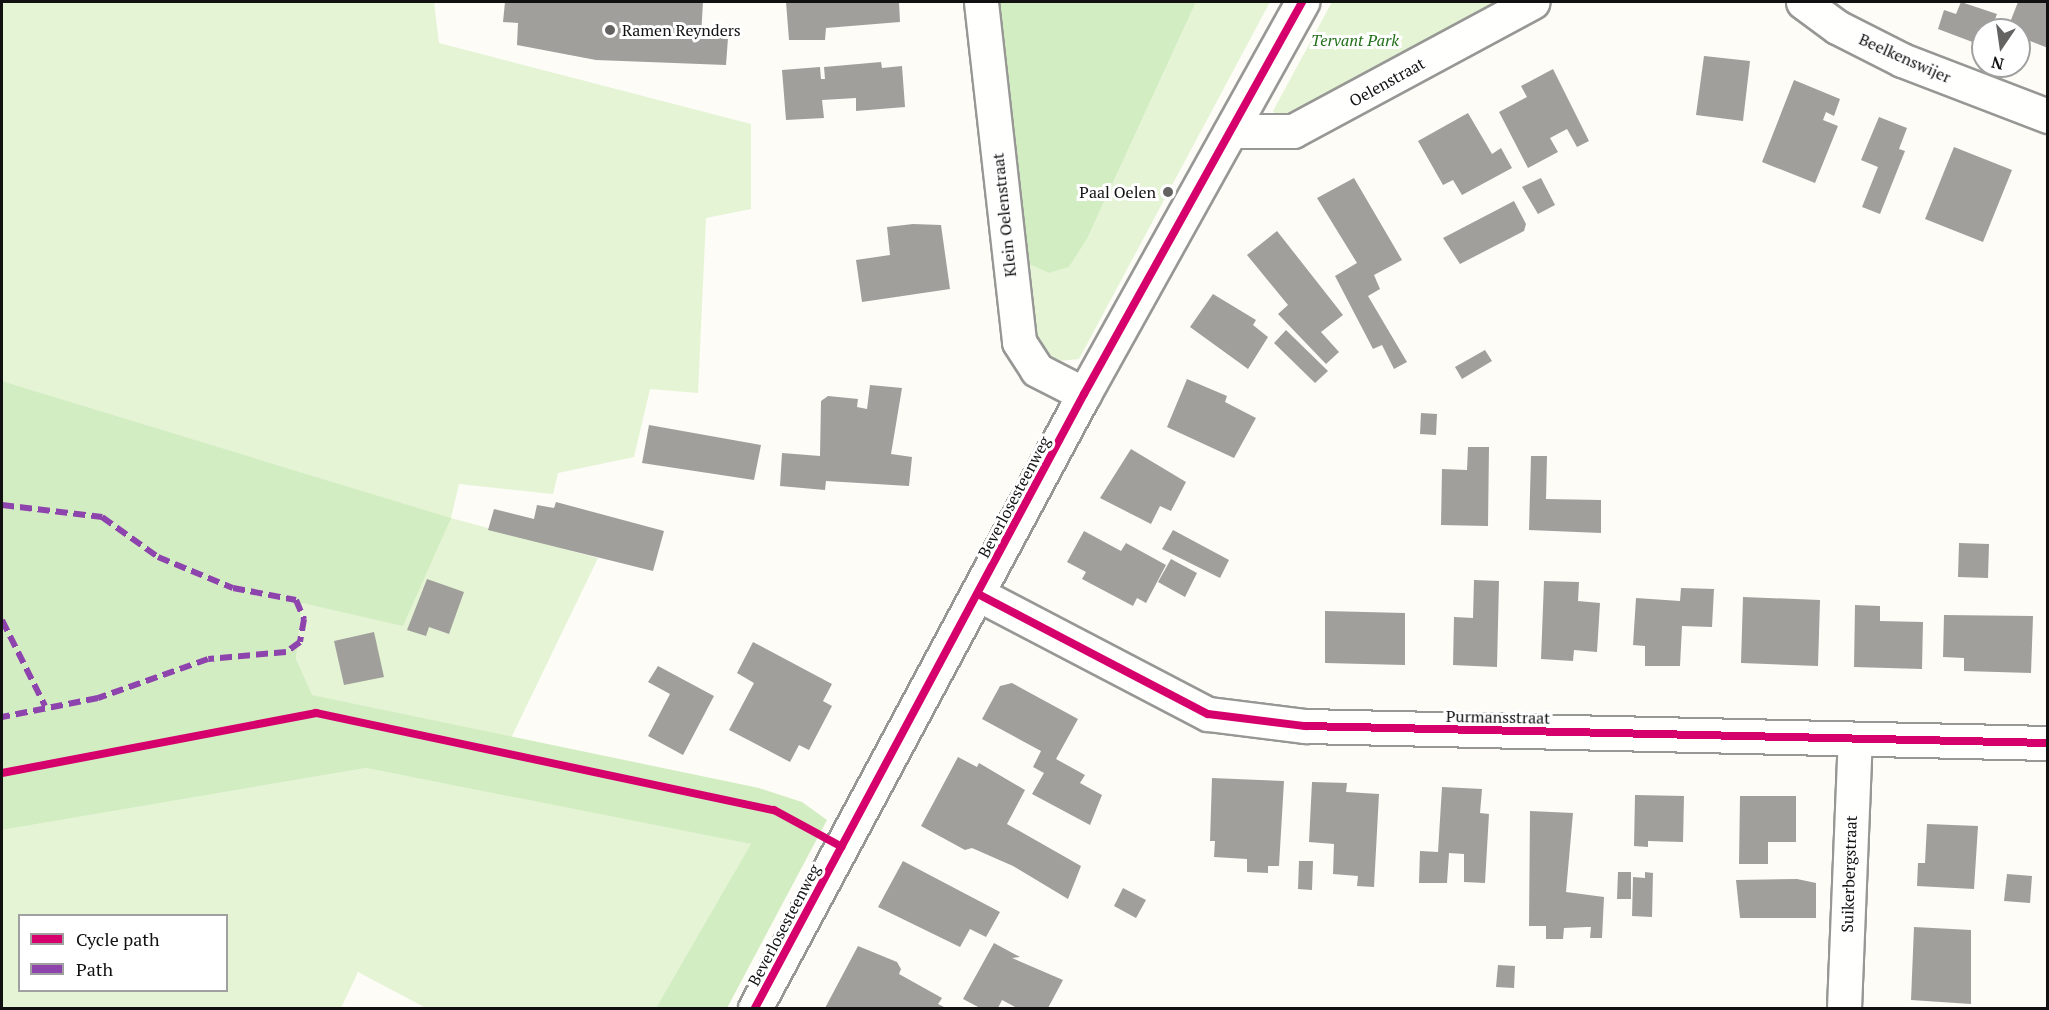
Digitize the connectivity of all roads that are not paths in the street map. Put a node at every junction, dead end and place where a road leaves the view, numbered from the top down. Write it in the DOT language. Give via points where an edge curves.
graph roads {
  1 [pos="981,2"];
  2 [pos="1302,2"];
  3 [pos="1533,2"];
  4 [pos="1803,2"];
  5 [pos="2048,116"];
  6 [pos="1233,131"];
  7 [pos="1084,394"];
  8 [pos="978,594"];
  9 [pos="1855,739"];
  10 [pos="2048,743"];
  11 [pos="755,1008"];
  12 [pos="1844,1008"];
  1 -- 7 [label="street, Klein Oelenstraat" via="1019,342 1037,370"];
  2 -- 6 [label="street, Beverlosesteenweg"];
  3 -- 6 [label="street, Oelenstraat" via="1293,131"];
  4 -- 5 [label="street, Beelkenswijer" via="1837,27 1902,60"];
  6 -- 7 [label="street, Beverlosesteenweg"];
  7 -- 8 [label="street, Beverlosesteenweg"];
  8 -- 9 [label="street, Purmansstraat" via="1208,714 1305,726"];
  8 -- 11 [label="street, Beverlosesteenweg"];
  9 -- 10 [label="street, Purmansstraat"];
  9 -- 12 [label="street, Suikerbergstraat"];
}
